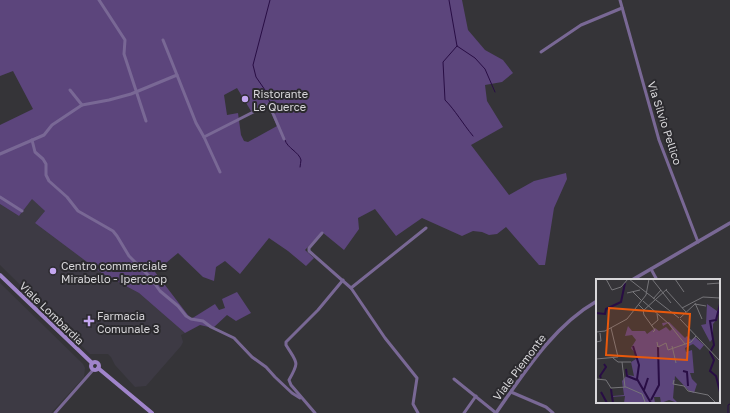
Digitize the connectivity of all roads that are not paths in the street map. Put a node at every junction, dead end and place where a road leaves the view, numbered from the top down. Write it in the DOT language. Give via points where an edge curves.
graph roads {
  1 [pos="99,0"];
  2 [pos="620,0"];
  3 [pos="622,8"];
  4 [pos="163,40"];
  5 [pos="541,52"];
  6 [pos="177,75"];
  7 [pos="70,90"];
  8 [pos="136,92"];
  9 [pos="82,105"];
  10 [pos="146,121"];
  11 [pos="204,136"];
  12 [pos="284,139"];
  13 [pos="32,140"];
  14 [pos="0,154"];
  15 [pos="220,172"];
  16 [pos="0,197"];
  17 [pos="22,211"];
  18 [pos="730,223"];
  19 [pos="426,228"];
  20 [pos="322,233"];
  21 [pos="698,242"];
  22 [pos="651,269"];
  23 [pos="0,275"];
  24 [pos="634,279"];
  25 [pos="656,279"];
  26 [pos="342,280"];
  27 [pos="352,288"];
  28 [pos="596,302"];
  29 [pos="92,363"];
  30 [pos="98,368"];
  31 [pos="93,370"];
  32 [pos="454,379"];
  33 [pos="511,392"];
  34 [pos="476,396"];
  35 [pos="300,398"];
  36 [pos="55,413"];
  37 [pos="152,413"];
  38 [pos="315,413"];
  39 [pos="418,413"];
  40 [pos="464,413"];
  41 [pos="496,413"];
  42 [pos="553,413"];
  1 -- 8 [label="street" via="124,40 124,54"];
  2 -- 3 [label="street, Via Silvio Pellico"];
  3 -- 5 [label="street" via="581,25"];
  3 -- 21 [label="street, Via Silvio Pellico" via="659,140"];
  4 -- 6 [label="street"];
  6 -- 8 [label="street"];
  6 -- 11 [label="street" via="196,123"];
  7 -- 9 [label="street"];
  8 -- 9 [label="street"];
  8 -- 10 [label="street"];
  9 -- 13 [label="street" via="52,125 44,135"];
  11 -- 12 [label="street" via="270,104"];
  11 -- 15 [label="street"];
  13 -- 14 [label="street"];
  13 -- 35 [label="street" via="35,152 44,159 45,174 49,181 78,211 113,231 129,256 160,291 191,319 202,321 234,338"];
  16 -- 17 [label="street"];
  18 -- 21 [label="street"];
  19 -- 27 [label="street"];
  20 -- 26 [label="street" via="308,251"];
  21 -- 22 [label="street"];
  22 -- 24 [label="street"];
  22 -- 25 [label="street"];
  23 -- 29 [label="main road, Viale Lombardia"];
  26 -- 27 [label="street"];
  26 -- 35 [label="street" via="318,310 286,342 297,362 297,367 289,380"];
  27 -- 39 [label="street" via="385,338 417,378 413,404"];
  28 -- 33 [label="street, Viale Piemonte" via="557,333"];
  29 -- 30 [label="main road" via="98,363"];
  29 -- 31 [label="main road" via="90,366"];
  30 -- 31 [label="main road"];
  30 -- 37 [label="main road"];
  31 -- 36 [label="street"];
  32 -- 34 [label="street"];
  33 -- 41 [label="street, Viale Piemonte"];
  33 -- 42 [label="street" via="546,407"];
  34 -- 40 [label="street"];
  34 -- 41 [label="street"];
  35 -- 38 [label="street"];
}
